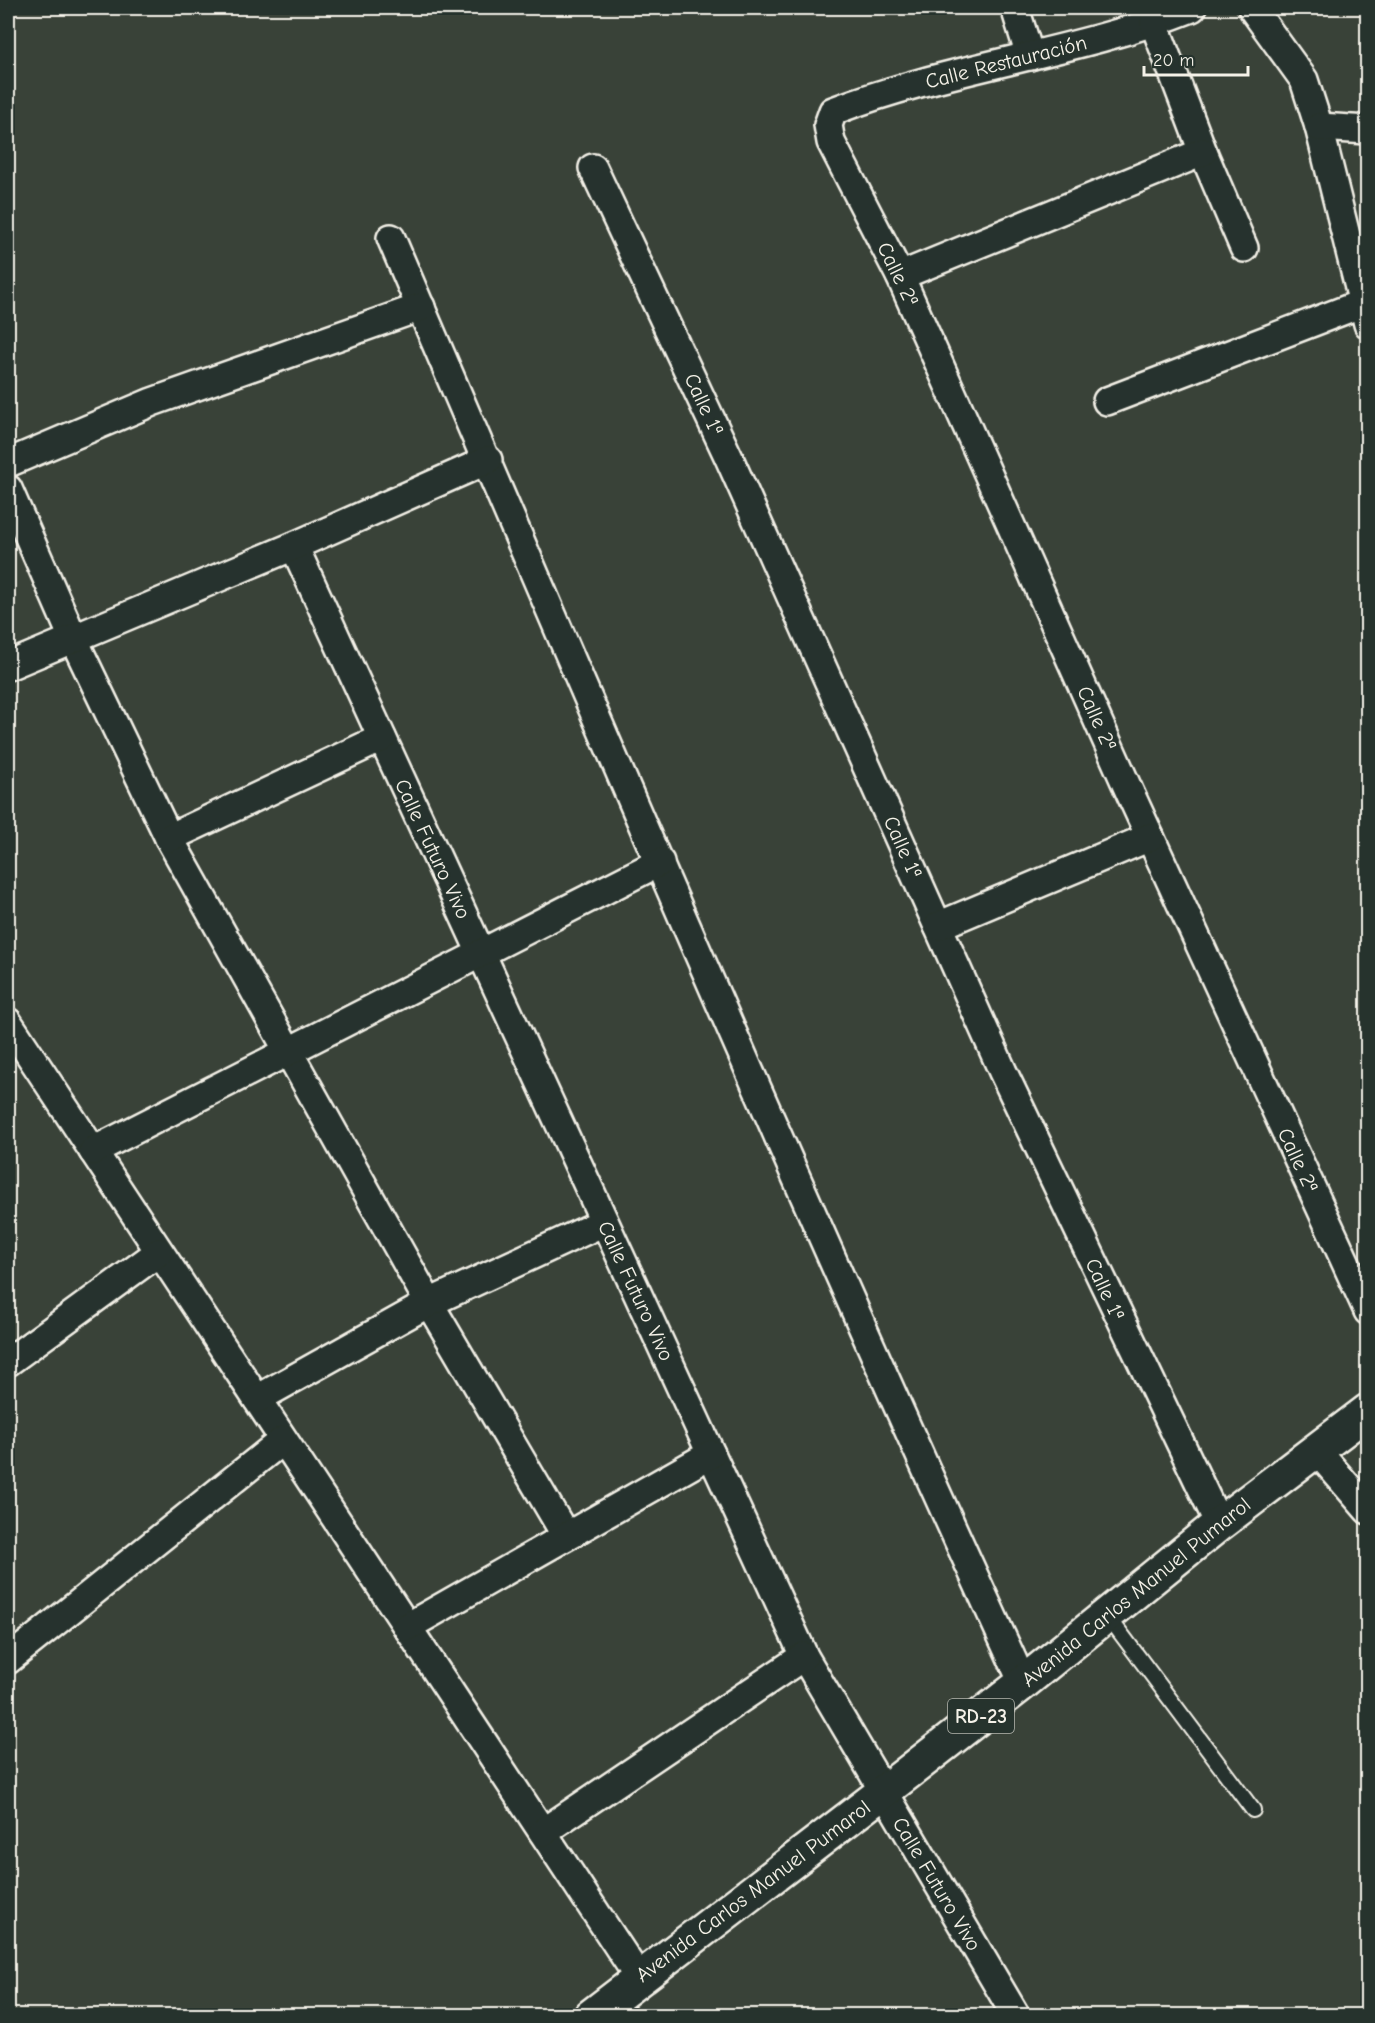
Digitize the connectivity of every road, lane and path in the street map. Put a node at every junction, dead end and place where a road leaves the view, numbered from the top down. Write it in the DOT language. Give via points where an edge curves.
graph roads {
  1 [pos="1015,8"];
  2 [pos="1192,8"];
  3 [pos="1252,8"];
  4 [pos="1154,23"];
  5 [pos="1030,56"];
  6 [pos="828,125"];
  7 [pos="1319,127"];
  8 [pos="1368,130"];
  9 [pos="1203,152"];
  10 [pos="593,168"];
  11 [pos="391,238"];
  12 [pos="1244,248"];
  13 [pos="900,276"];
  14 [pos="421,307"];
  15 [pos="1365,314"];
  16 [pos="1107,401"];
  17 [pos="488,460"];
  18 [pos="8,463"];
  19 [pos="8,489"];
  20 [pos="294,546"];
  21 [pos="73,638"];
  22 [pos="8,666"];
  23 [pos="382,738"];
  24 [pos="1150,837"];
  25 [pos="169,838"];
  26 [pos="660,862"];
  27 [pos="938,926"];
  28 [pos="481,954"];
  29 [pos="8,1022"];
  30 [pos="15,1050"];
  31 [pos="288,1050"];
  32 [pos="93,1151"];
  33 [pos="604,1222"];
  34 [pos="159,1252"];
  35 [pos="429,1303"];
  36 [pos="1368,1311"];
  37 [pos="8,1362"];
  38 [pos="256,1399"];
  39 [pos="1368,1411"];
  40 [pos="283,1440"];
  41 [pos="1317,1451"];
  42 [pos="711,1454"];
  43 [pos="1368,1510"];
  44 [pos="1218,1524"];
  45 [pos="566,1536"];
  46 [pos="1107,1615"];
  47 [pos="407,1627"];
  48 [pos="804,1656"];
  49 [pos="8,1660"];
  50 [pos="1023,1683"];
  51 [pos="883,1792"];
  52 [pos="1253,1810"];
  53 [pos="543,1832"];
  54 [pos="639,1978"];
  55 [pos="591,2016"];
  56 [pos="1016,2016"];
  1 -- 5 [label="street"];
  2 -- 4 [label="street, Calle Restauración"];
  3 -- 7 [label="street" via="1304,80"];
  4 -- 5 [label="street, Calle Restauración"];
  4 -- 9 [label="street"];
  5 -- 6 [label="street, Calle Restauración" via="876,95 833,111"];
  6 -- 13 [label="street, Calle 2ª" via="831,142"];
  7 -- 8 [label="street"];
  7 -- 15 [label="street"];
  9 -- 12 [label="street"];
  9 -- 13 [label="street"];
  10 -- 27 [label="street, Calle 1ª" via="729,458"];
  11 -- 14 [label="street"];
  13 -- 24 [label="street, Calle 2ª"];
  14 -- 17 [label="street"];
  14 -- 18 [label="street" via="152,402"];
  15 -- 16 [label="street"];
  17 -- 20 [label="street"];
  17 -- 26 [label="street"];
  19 -- 21 [label="street"];
  20 -- 21 [label="street"];
  20 -- 23 [label="street, Calle Futuro Vivo"];
  21 -- 22 [label="street"];
  21 -- 25 [label="street"];
  23 -- 25 [label="street"];
  23 -- 28 [label="street, Calle Futuro Vivo"];
  24 -- 27 [label="street"];
  24 -- 36 [label="street, Calle 2ª"];
  25 -- 31 [label="street"];
  26 -- 28 [label="street"];
  26 -- 50 [label="street" via="915,1447"];
  27 -- 44 [label="street, Calle 1ª" via="1106,1292"];
  28 -- 31 [label="street"];
  28 -- 33 [label="street, Calle Futuro Vivo"];
  29 -- 30 [label="street"];
  30 -- 32 [label="street"];
  31 -- 32 [label="street"];
  31 -- 35 [label="street"];
  32 -- 34 [label="street"];
  33 -- 35 [label="street"];
  33 -- 42 [label="street, Calle Futuro Vivo"];
  34 -- 37 [label="street"];
  34 -- 38 [label="street"];
  35 -- 38 [label="street"];
  35 -- 45 [label="street"];
  38 -- 40 [label="street"];
  39 -- 41 [label="main road, Avenida Carlos Manuel Pumarol / RD-23"];
  40 -- 47 [label="street"];
  40 -- 49 [label="street"];
  41 -- 43 [label="street"];
  41 -- 44 [label="main road, Avenida Carlos Manuel Pumarol / RD-23"];
  42 -- 45 [label="street"];
  42 -- 48 [label="street, Calle Futuro Vivo"];
  44 -- 46 [label="main road, Avenida Carlos Manuel Pumarol / RD-23"];
  45 -- 47 [label="street"];
  46 -- 50 [label="main road, Avenida Carlos Manuel Pumarol / RD-23"];
  46 -- 52 [label="lane"];
  47 -- 53 [label="street"];
  48 -- 51 [label="street, Calle Futuro Vivo"];
  48 -- 53 [label="street"];
  50 -- 51 [label="main road, Avenida Carlos Manuel Pumarol / RD-23"];
  51 -- 54 [label="main road, Avenida Carlos Manuel Pumarol / RD-23"];
  51 -- 56 [label="street, Calle Futuro Vivo"];
  53 -- 54 [label="street"];
  54 -- 55 [label="main road, Avenida Carlos Manuel Pumarol / RD-23"];
}
